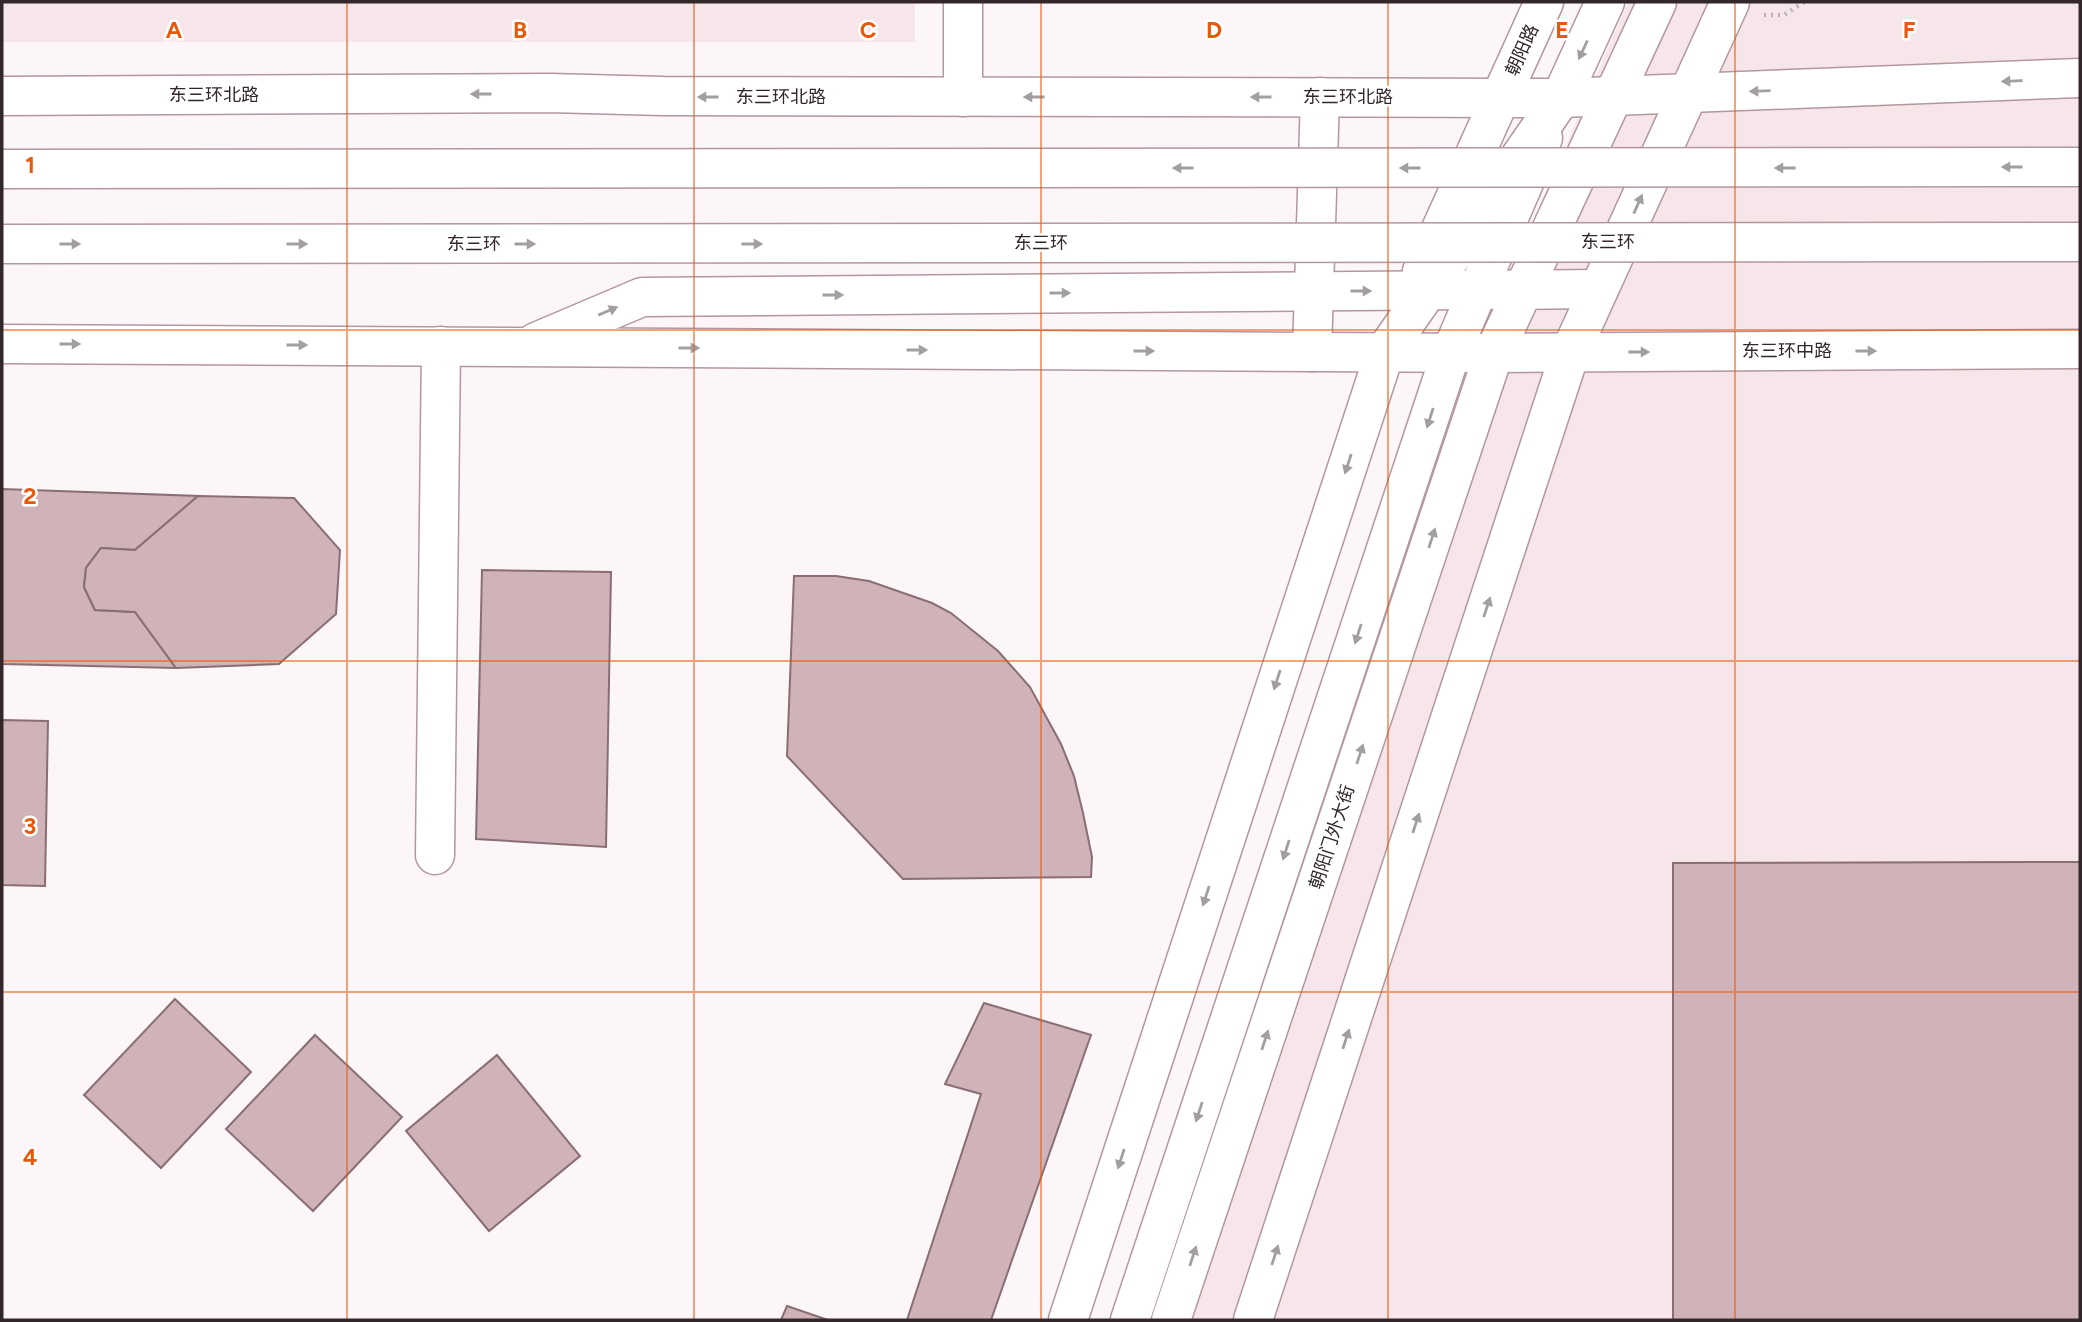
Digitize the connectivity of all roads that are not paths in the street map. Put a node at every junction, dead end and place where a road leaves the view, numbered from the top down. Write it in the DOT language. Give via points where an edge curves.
graph roads {
  1 [pos="962,2"];
  2 [pos="1544,2"];
  3 [pos="1605,2"];
  4 [pos="1657,2"];
  5 [pos="1730,2"];
  6 [pos="2080,78"];
  7 [pos="1688,93"];
  8 [pos="2,96"];
  9 [pos="1612,96"];
  10 [pos="963,97"];
  11 [pos="1320,97"];
  12 [pos="1501,98"];
  13 [pos="1561,98"];
  14 [pos="2080,167"];
  15 [pos="2,169"];
  16 [pos="2080,242"];
  17 [pos="2,244"];
  18 [pos="1599,289"];
  19 [pos="1420,290"];
  20 [pos="1478,290"];
  21 [pos="1523,290"];
  22 [pos="1314,291"];
  23 [pos="2,344"];
  24 [pos="442,346"];
  25 [pos="523,348"];
  26 [pos="2080,349"];
  27 [pos="1312,352"];
  28 [pos="1385,352"];
  29 [pos="1451,353"];
  30 [pos="1494,353"];
  31 [pos="1570,353"];
  32 [pos="435,855"];
  33 [pos="1068,1320"];
  34 [pos="1130,1320"];
  35 [pos="1171,1320"];
  36 [pos="1254,1320"];
  1 -- 10 [label="main road"];
  2 -- 12 [label="main road, 朝阳路"];
  3 -- 13 [label="main road, one-way"];
  4 -- 9 [label="main road"];
  5 -- 7 [label="main road"];
  6 -- 7 [label="main road, one-way"];
  7 -- 9 [label="main road, 东三环北路"];
  18 -- 7 [label="main road, one-way"];
  10 -- 8 [label="main road, 东三环北路, one-way" via="550,93"];
  9 -- 13 [label="main road, 东三环北路"];
  9 -- 21 [label="main road, 朝阳门外大街"];
  11 -- 10 [label="main road, 东三环北路, one-way"];
  11 -- 12 [label="main road, 东三环北路"];
  11 -- 22 [label="main road"];
  12 -- 13 [label="main road, 东三环北路"];
  12 -- 19 [label="main road, 朝阳路"];
  13 -- 19 [label="main road"];
  13 -- 20 [label="main road"];
  14 -- 15 [label="main road, one-way, bridge"];
  17 -- 16 [label="main road, 东三环, one-way, bridge"];
  18 -- 21 [label="main road"];
  18 -- 31 [label="main road"];
  19 -- 20 [label="main road"];
  22 -- 19 [label="main road, one-way"];
  19 -- 28 [label="main road"];
  20 -- 21 [label="main road"];
  20 -- 29 [label="main road"];
  21 -- 30 [label="main road, 朝阳门外大街"];
  25 -- 22 [label="main road, one-way" via="642,297"];
  22 -- 27 [label="main road"];
  23 -- 24 [label="main road, one-way"];
  24 -- 25 [label="main road"];
  24 -- 32 [label="main road"];
  25 -- 27 [label="main road, one-way"];
  31 -- 26 [label="main road, 东三环中路, one-way"];
  27 -- 28 [label="main road"];
  28 -- 29 [label="main road, 东三环中路"];
  28 -- 33 [label="main road, one-way"];
  29 -- 30 [label="main road, 东三环中路"];
  29 -- 34 [label="main road, one-way"];
  30 -- 31 [label="main road, 东三环中路"];
  35 -- 30 [label="main road, 朝阳门外大街, one-way"];
  36 -- 31 [label="main road, one-way"];
}
